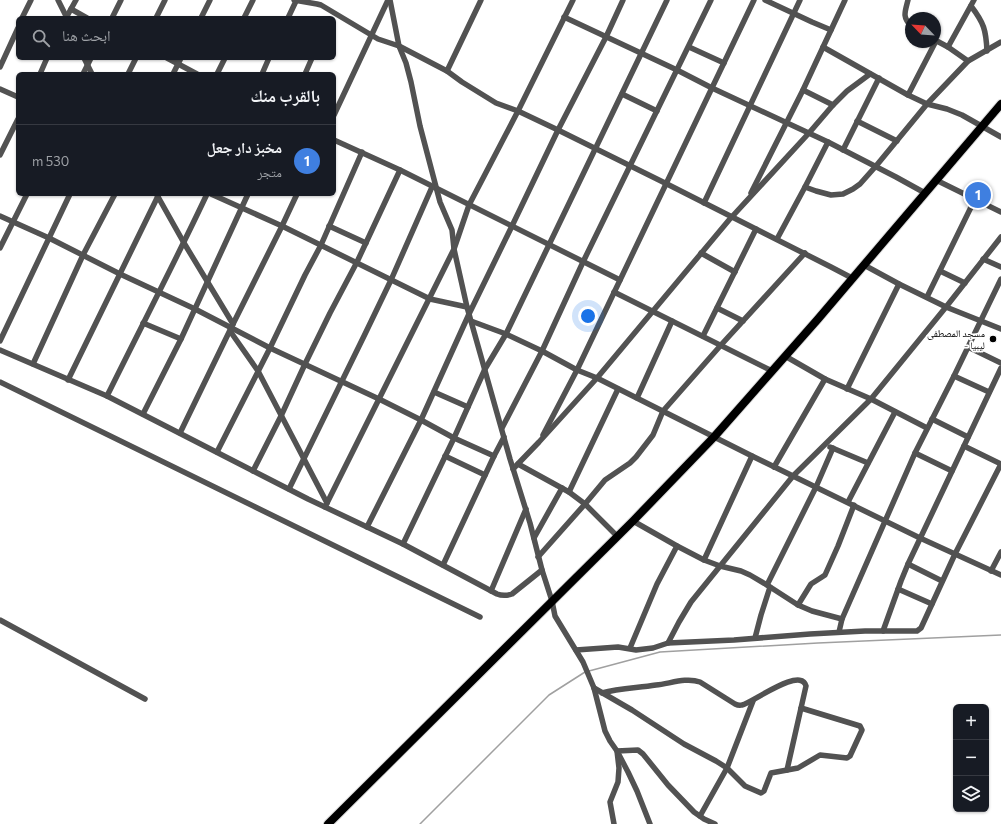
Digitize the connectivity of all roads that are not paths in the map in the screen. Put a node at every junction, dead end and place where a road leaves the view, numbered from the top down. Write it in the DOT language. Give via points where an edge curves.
graph roads {
  1 [pos="31,0"];
  2 [pos="58,0"];
  3 [pos="76,0"];
  4 [pos="121,0"];
  5 [pos="165,0"];
  6 [pos="210,0"];
  7 [pos="253,0"];
  8 [pos="295,0"];
  9 [pos="389,0"];
  10 [pos="481,0"];
  11 [pos="573,0"];
  12 [pos="623,0"];
  13 [pos="667,0"];
  14 [pos="711,0"];
  15 [pos="754,0"];
  16 [pos="765,0"];
  17 [pos="800,0"];
  18 [pos="845,0"];
  19 [pos="908,0"];
  20 [pos="974,0"];
  21 [pos="971,6"];
  22 [pos="71,9"];
  23 [pos="793,13"];
  24 [pos="23,16"];
  25 [pos="66,16"];
  26 [pos="68,16"];
  27 [pos="83,16"];
  28 [pos="113,16"];
  29 [pos="157,16"];
  30 [pos="202,16"];
  31 [pos="245,16"];
  32 [pos="289,16"];
  33 [pos="333,16"];
  34 [pos="336,17"];
  35 [pos="564,17"];
  36 [pos="905,19"];
  37 [pos="831,30"];
  38 [pos="16,32"];
  39 [pos="372,35"];
  40 [pos="606,37"];
  41 [pos="1001,42"];
  42 [pos="941,44"];
  43 [pos="400,46"];
  44 [pos="689,47"];
  45 [pos="948,47"];
  46 [pos="823,48"];
  47 [pos="932,48"];
  48 [pos="987,51"];
  49 [pos="641,54"];
  50 [pos="46,60"];
  51 [pos="85,60"];
  52 [pos="90,60"];
  53 [pos="135,60"];
  54 [pos="224,60"];
  55 [pos="268,60"];
  56 [pos="311,60"];
  57 [pos="180,61"];
  58 [pos="968,61"];
  59 [pos="724,63"];
  60 [pos="87,65"];
  61 [pos="0,67"];
  62 [pos="677,70"];
  63 [pos="447,71"];
  64 [pos="41,72"];
  65 [pos="84,72"];
  66 [pos="91,72"];
  67 [pos="129,72"];
  68 [pos="174,72"];
  69 [pos="194,72"];
  70 [pos="218,72"];
  71 [pos="264,72"];
  72 [pos="306,72"];
  73 [pos="870,74"];
  74 [pos="879,78"];
  75 [pos="712,88"];
  76 [pos="0,89"];
  77 [pos="803,90"];
  78 [pos="622,94"];
  79 [pos="908,95"];
  80 [pos="16,96"];
  81 [pos="927,104"];
  82 [pos="1001,104"];
  83 [pos="833,105"];
  84 [pos="750,106"];
  85 [pos="336,110"];
  86 [pos="657,111"];
  87 [pos="518,112"];
  88 [pos="857,121"];
  89 [pos="787,122"];
  90 [pos="16,123"];
  91 [pos="982,127"];
  92 [pos="558,130"];
  93 [pos="809,133"];
  94 [pos="1001,137"];
  95 [pos="336,141"];
  96 [pos="897,141"];
  97 [pos="828,142"];
  98 [pos="595,148"];
  99 [pos="843,150"];
  100 [pos="362,152"];
  101 [pos="0,155"];
  102 [pos="630,166"];
  103 [pos="876,166"];
  104 [pos="400,170"];
  105 [pos="936,180"];
  106 [pos="667,184"];
  107 [pos="805,187"];
  108 [pos="434,188"];
  109 [pos="925,193"];
  110 [pos="26,196"];
  111 [pos="69,196"];
  112 [pos="114,196"];
  113 [pos="158,196"];
  114 [pos="159,196"];
  115 [pos="206,196"];
  116 [pos="215,196"];
  117 [pos="247,196"];
  118 [pos="296,196"];
  119 [pos="748,199"];
  120 [pos="975,199"];
  121 [pos="704,203"];
  122 [pos="469,205"];
  123 [pos="242,208"];
  124 [pos="1001,212"];
  125 [pos="0,216"];
  126 [pos="732,217"];
  127 [pos="13,222"];
  128 [pos="282,226"];
  129 [pos="329,226"];
  130 [pos="512,226"];
  131 [pos="756,229"];
  132 [pos="1001,237"];
  133 [pos="49,238"];
  134 [pos="777,239"];
  135 [pos="366,243"];
  136 [pos="184,244"];
  137 [pos="321,245"];
  138 [pos="548,245"];
  139 [pos="0,248"];
  140 [pos="454,249"];
  141 [pos="701,253"];
  142 [pos="805,253"];
  143 [pos="83,255"];
  144 [pos="983,259"];
  145 [pos="357,262"];
  146 [pos="583,262"];
  147 [pos="864,265"];
  148 [pos="1001,267"];
  149 [pos="940,271"];
  150 [pos="735,272"];
  151 [pos="120,274"];
  152 [pos="852,278"];
  153 [pos="1001,279"];
  154 [pos="391,280"];
  155 [pos="620,280"];
  156 [pos="207,282"];
  157 [pos="965,283"];
  158 [pos="899,284"];
  159 [pos="614,292"];
  160 [pos="158,293"];
  161 [pos="927,297"];
  162 [pos="430,299"];
  163 [pos="467,307"];
  164 [pos="946,307"];
  165 [pos="717,308"];
  166 [pos="195,309"];
  167 [pos="652,311"];
  168 [pos="469,314"];
  169 [pos="471,321"];
  170 [pos="672,321"];
  171 [pos="743,321"];
  172 [pos="981,321"];
  173 [pos="143,323"];
  174 [pos="231,328"];
  175 [pos="1001,329"];
  176 [pos="506,334"];
  177 [pos="703,336"];
  178 [pos="181,339"];
  179 [pos="0,341"];
  180 [pos="721,345"];
  181 [pos="968,347"];
  182 [pos="270,348"];
  183 [pos="0,350"];
  184 [pos="542,351"];
  185 [pos="785,356"];
  186 [pos="1001,363"];
  187 [pos="32,364"];
  188 [pos="305,364"];
  189 [pos="1001,368"];
  190 [pos="484,369"];
  191 [pos="577,370"];
  192 [pos="258,371"];
  193 [pos="772,371"];
  194 [pos="954,376"];
  195 [pos="597,378"];
  196 [pos="825,379"];
  197 [pos="68,380"];
  198 [pos="0,382"];
  199 [pos="342,382"];
  200 [pos="618,389"];
  201 [pos="847,389"];
  202 [pos="434,392"];
  203 [pos="989,392"];
  204 [pos="107,396"];
  205 [pos="637,398"];
  206 [pos="871,399"];
  207 [pos="379,400"];
  208 [pos="468,407"];
  209 [pos="664,411"];
  210 [pos="895,412"];
  211 [pos="143,414"];
  212 [pos="281,416"];
  213 [pos="932,419"];
  214 [pos="421,420"];
  215 [pos="502,428"];
  216 [pos="927,428"];
  217 [pos="180,433"];
  218 [pos="504,437"];
  219 [pos="714,437"];
  220 [pos="968,437"];
  221 [pos="454,438"];
  222 [pos="539,442"];
  223 [pos="825,444"];
  224 [pos="964,446"];
  225 [pos="833,448"];
  226 [pos="217,452"];
  227 [pos="915,452"];
  228 [pos="445,456"];
  229 [pos="494,456"];
  230 [pos="752,456"];
  231 [pos="304,458"];
  232 [pos="868,463"];
  233 [pos="518,464"];
  234 [pos="1001,464"];
  235 [pos="774,467"];
  236 [pos="513,469"];
  237 [pos="253,471"];
  238 [pos="952,471"];
  239 [pos="485,475"];
  240 [pos="793,476"];
  241 [pos="816,487"];
  242 [pos="562,488"];
  243 [pos="289,489"];
  244 [pos="568,492"];
  245 [pos="585,504"];
  246 [pos="851,504"];
  247 [pos="326,505"];
  248 [pos="526,509"];
  249 [pos="633,521"];
  250 [pos="886,521"];
  251 [pos="367,527"];
  252 [pos="617,536"];
  253 [pos="534,538"];
  254 [pos="920,538"];
  255 [pos="403,544"];
  256 [pos="677,546"];
  257 [pos="1001,552"];
  258 [pos="955,554"];
  259 [pos="538,557"];
  260 [pos="704,560"];
  261 [pos="908,564"];
  262 [pos="443,565"];
  263 [pos="720,566"];
  264 [pos="542,570"];
  265 [pos="991,571"];
  266 [pos="1001,575"];
  267 [pos="942,581"];
  268 [pos="768,586"];
  269 [pos="898,589"];
  270 [pos="491,591"];
  271 [pos="552,601"];
  272 [pos="932,604"];
  273 [pos="798,605"];
  274 [pos="480,617"];
  275 [pos="842,619"];
  276 [pos="0,620"];
  277 [pos="883,631"];
  278 [pos="839,632"];
  279 [pos="755,638"];
  280 [pos="668,643"];
  281 [pos="630,648"];
  282 [pos="576,650"];
  283 [pos="594,688"];
  284 [pos="602,693"];
  285 [pos="145,699"];
  286 [pos="753,700"];
  287 [pos="801,708"];
  288 [pos="617,751"];
  289 [pos="727,768"];
  290 [pos="787,770"];
  291 [pos="700,816"];
  292 [pos="328,824"];
  293 [pos="614,824"];
  294 [pos="650,824"];
  295 [pos="715,824"];
  1 -- 24 [label="street"];
  2 -- 25 [label="street"];
  3 -- 22 [label="street"];
  4 -- 28 [label="street"];
  5 -- 29 [label="street"];
  6 -- 30 [label="street"];
  7 -- 31 [label="street"];
  8 -- 32 [label="street"];
  8 -- 33 [label="street" via="317,4"];
  9 -- 39 [label="street"];
  9 -- 43 [label="street"];
  10 -- 63 [label="street"];
  11 -- 35 [label="street"];
  12 -- 40 [label="street"];
  13 -- 49 [label="street"];
  14 -- 44 [label="street"];
  15 -- 59 [label="street"];
  16 -- 23 [label="street"];
  17 -- 23 [label="street"];
  18 -- 37 [label="street"];
  19 -- 36 [label="street"];
  20 -- 21 [label="street"];
  21 -- 45 [label="street"];
  21 -- 48 [label="street" via="986,32"];
  22 -- 26 [label="street"];
  22 -- 27 [label="street"];
  23 -- 37 [label="street"];
  23 -- 84 [label="street"];
  34 -- 39 [label="street"];
  35 -- 40 [label="street"];
  35 -- 87 [label="street"];
  37 -- 46 [label="street"];
  38 -- 61 [label="street"];
  39 -- 43 [label="street"];
  39 -- 85 [label="street"];
  40 -- 49 [label="street"];
  40 -- 92 [label="street"];
  41 -- 48 [label="street"];
  42 -- 45 [label="street"];
  43 -- 63 [label="street"];
  43 -- 108 [label="street" via="412,82"];
  44 -- 59 [label="street"];
  44 -- 62 [label="street"];
  45 -- 58 [label="street"];
  46 -- 73 [label="street"];
  46 -- 77 [label="street"];
  47 -- 79 [label="street"];
  48 -- 58 [label="street"];
  49 -- 62 [label="street"];
  49 -- 78 [label="street"];
  50 -- 64 [label="street"];
  51 -- 60 [label="street"];
  52 -- 60 [label="street"];
  53 -- 67 [label="street"];
  54 -- 70 [label="street"];
  55 -- 71 [label="street"];
  56 -- 72 [label="street"];
  57 -- 68 [label="street"];
  57 -- 69 [label="street"];
  58 -- 81 [label="street"];
  59 -- 75 [label="street"];
  60 -- 65 [label="street"];
  60 -- 66 [label="street"];
  62 -- 75 [label="street"];
  62 -- 86 [label="street"];
  63 -- 87 [label="street" via="486,98"];
  73 -- 74 [label="street"];
  73 -- 83 [label="street"];
  74 -- 79 [label="street"];
  74 -- 88 [label="street"];
  75 -- 84 [label="street"];
  75 -- 106 [label="street"];
  76 -- 80 [label="street"];
  77 -- 83 [label="street"];
  77 -- 89 [label="street"];
  78 -- 86 [label="street"];
  78 -- 98 [label="street"];
  79 -- 81 [label="street"];
  81 -- 91 [label="street" via="962,115"];
  81 -- 96 [label="street"];
  82 -- 91 [label="highway"];
  83 -- 93 [label="street"];
  84 -- 89 [label="street"];
  84 -- 121 [label="street"];
  86 -- 102 [label="street"];
  87 -- 92 [label="street"];
  87 -- 122 [label="street"];
  88 -- 96 [label="street"];
  88 -- 99 [label="street"];
  89 -- 93 [label="street"];
  89 -- 119 [label="street"];
  90 -- 101 [label="street"];
  91 -- 94 [label="street"];
  91 -- 105 [label="highway"];
  92 -- 98 [label="street"];
  92 -- 130 [label="street"];
  93 -- 97 [label="street"];
  93 -- 119 [label="street"];
  95 -- 100 [label="street"];
  96 -- 103 [label="street"];
  97 -- 99 [label="street"];
  97 -- 107 [label="street"];
  98 -- 102 [label="street"];
  98 -- 138 [label="street"];
  99 -- 103 [label="street"];
  100 -- 104 [label="street"];
  100 -- 129 [label="street"];
  102 -- 106 [label="street"];
  102 -- 146 [label="street"];
  103 -- 107 [label="street" via="860,184 843,194 831,195"];
  103 -- 109 [label="street"];
  104 -- 108 [label="street"];
  104 -- 135 [label="street"];
  105 -- 109 [label="highway"];
  105 -- 120 [label="street"];
  106 -- 121 [label="street"];
  106 -- 155 [label="street"];
  107 -- 134 [label="street"];
  108 -- 122 [label="street"];
  108 -- 140 [label="street" via="452,230"];
  108 -- 154 [label="street"];
  109 -- 147 [label="highway"];
  110 -- 127 [label="street"];
  111 -- 133 [label="street"];
  112 -- 143 [label="street"];
  113 -- 151 [label="street"];
  114 -- 136 [label="street"];
  115 -- 136 [label="street"];
  116 -- 123 [label="street"];
  117 -- 123 [label="street"];
  118 -- 128 [label="street"];
  119 -- 126 [label="street"];
  120 -- 124 [label="street"];
  120 -- 149 [label="street"];
  121 -- 126 [label="street"];
  122 -- 130 [label="street"];
  122 -- 140 [label="street"];
  123 -- 128 [label="street"];
  123 -- 156 [label="street"];
  125 -- 127 [label="street"];
  126 -- 131 [label="street"];
  126 -- 141 [label="street"];
  127 -- 133 [label="street"];
  127 -- 139 [label="street"];
  128 -- 137 [label="street"];
  128 -- 174 [label="street"];
  129 -- 135 [label="street"];
  129 -- 137 [label="street"];
  130 -- 138 [label="street"];
  130 -- 168 [label="street"];
  131 -- 134 [label="street"];
  131 -- 150 [label="street"];
  132 -- 144 [label="street"];
  133 -- 143 [label="street"];
  133 -- 179 [label="street"];
  134 -- 142 [label="street"];
  135 -- 145 [label="street"];
  136 -- 156 [label="street"];
  136 -- 160 [label="street"];
  137 -- 145 [label="street"];
  137 -- 182 [label="street"];
  138 -- 146 [label="street"];
  138 -- 176 [label="street"];
  140 -- 162 [label="street"];
  140 -- 163 [label="street"];
  141 -- 150 [label="street"];
  141 -- 167 [label="street"];
  142 -- 152 [label="street"];
  142 -- 171 [label="street"];
  143 -- 151 [label="street"];
  143 -- 187 [label="street"];
  144 -- 148 [label="street"];
  144 -- 157 [label="street"];
  145 -- 154 [label="street"];
  145 -- 188 [label="street"];
  146 -- 155 [label="street"];
  146 -- 184 [label="street"];
  147 -- 152 [label="highway"];
  147 -- 158 [label="street"];
  149 -- 157 [label="street"];
  149 -- 161 [label="street"];
  150 -- 165 [label="street"];
  151 -- 160 [label="street"];
  151 -- 197 [label="street"];
  152 -- 185 [label="highway"];
  153 -- 172 [label="street"];
  154 -- 162 [label="street"];
  154 -- 199 [label="street"];
  155 -- 159 [label="street"];
  156 -- 166 [label="street"];
  156 -- 174 [label="street"];
  157 -- 164 [label="street"];
  158 -- 161 [label="street"];
  158 -- 201 [label="street"];
  159 -- 167 [label="street"];
  159 -- 191 [label="street"];
  160 -- 166 [label="street"];
  160 -- 173 [label="street"];
  161 -- 164 [label="street"];
  162 -- 163 [label="street"];
  162 -- 207 [label="street"];
  163 -- 168 [label="street"];
  164 -- 172 [label="street"];
  164 -- 206 [label="street"];
  165 -- 171 [label="street"];
  165 -- 177 [label="street"];
  166 -- 174 [label="street"];
  166 -- 178 [label="street"];
  167 -- 170 [label="street"];
  167 -- 195 [label="street"];
  168 -- 169 [label="street"];
  168 -- 202 [label="street"];
  169 -- 176 [label="street"];
  169 -- 190 [label="street"];
  170 -- 177 [label="street"];
  170 -- 205 [label="street"];
  171 -- 180 [label="street"];
  172 -- 175 [label="street"];
  172 -- 181 [label="street"];
  173 -- 178 [label="street"];
  173 -- 204 [label="street"];
  174 -- 182 [label="street"];
  174 -- 192 [label="street"];
  174 -- 217 [label="street"];
  176 -- 184 [label="street"];
  176 -- 190 [label="street"];
  177 -- 180 [label="street"];
  178 -- 211 [label="street"];
  180 -- 193 [label="street"];
  180 -- 209 [label="street"];
  181 -- 186 [label="street"];
  181 -- 194 [label="street"];
  182 -- 188 [label="street"];
  182 -- 192 [label="street"];
  183 -- 187 [label="street"];
  184 -- 191 [label="street"];
  184 -- 215 [label="street"];
  185 -- 193 [label="highway"];
  185 -- 196 [label="street"];
  187 -- 197 [label="street"];
  188 -- 199 [label="street"];
  188 -- 212 [label="street"];
  189 -- 203 [label="street"];
  190 -- 208 [label="street"];
  190 -- 215 [label="street"];
  191 -- 195 [label="street"];
  191 -- 222 [label="street"];
  192 -- 212 [label="street"];
  192 -- 226 [label="street"];
  193 -- 219 [label="highway"];
  194 -- 203 [label="street"];
  194 -- 213 [label="street"];
  195 -- 200 [label="street"];
  195 -- 222 [label="street"];
  196 -- 201 [label="street"];
  196 -- 235 [label="street"];
  197 -- 204 [label="street"];
  198 -- 274 [label="street"];
  199 -- 207 [label="street"];
  199 -- 231 [label="street"];
  200 -- 205 [label="street"];
  200 -- 244 [label="street"];
  201 -- 206 [label="street"];
  202 -- 208 [label="street"];
  202 -- 214 [label="street"];
  203 -- 220 [label="street"];
  204 -- 211 [label="street"];
  205 -- 209 [label="street"];
  206 -- 210 [label="street"];
  206 -- 223 [label="street"];
  207 -- 214 [label="street"];
  207 -- 247 [label="street"];
  208 -- 221 [label="street"];
  209 -- 219 [label="street"];
  209 -- 245 [label="street" via="653,435 636,457 605,480"];
  210 -- 216 [label="street"];
  210 -- 232 [label="street"];
  211 -- 217 [label="street"];
  212 -- 231 [label="street"];
  212 -- 237 [label="street"];
  213 -- 216 [label="street"];
  213 -- 220 [label="street"];
  214 -- 221 [label="street"];
  214 -- 251 [label="street"];
  215 -- 218 [label="street"];
  216 -- 227 [label="street"];
  217 -- 226 [label="street"];
  218 -- 229 [label="street"];
  218 -- 236 [label="street"];
  219 -- 230 [label="street"];
  219 -- 249 [label="highway"];
  220 -- 224 [label="street"];
  221 -- 228 [label="street"];
  221 -- 229 [label="street"];
  222 -- 233 [label="street"];
  223 -- 225 [label="street"];
  223 -- 240 [label="street"];
  224 -- 234 [label="street"];
  224 -- 238 [label="street"];
  225 -- 232 [label="street"];
  225 -- 241 [label="street"];
  226 -- 237 [label="street"];
  227 -- 238 [label="street"];
  227 -- 250 [label="street"];
  228 -- 239 [label="street"];
  228 -- 255 [label="street"];
  229 -- 239 [label="street"];
  230 -- 235 [label="street"];
  230 -- 260 [label="street"];
  231 -- 243 [label="street"];
  231 -- 247 [label="street"];
  232 -- 246 [label="street"];
  233 -- 236 [label="street"];
  233 -- 242 [label="street"];
  234 -- 258 [label="street"];
  235 -- 240 [label="street"];
  236 -- 248 [label="street"];
  237 -- 243 [label="street"];
  238 -- 254 [label="street"];
  239 -- 262 [label="street"];
  240 -- 241 [label="street"];
  240 -- 263 [label="street"];
  241 -- 246 [label="street"];
  241 -- 268 [label="street"];
  242 -- 244 [label="street"];
  242 -- 253 [label="street"];
  243 -- 247 [label="street"];
  244 -- 245 [label="street"];
  245 -- 252 [label="street"];
  245 -- 259 [label="street"];
  246 -- 250 [label="street"];
  246 -- 273 [label="street" via="838,546 825,574 811,584"];
  247 -- 251 [label="street"];
  248 -- 253 [label="street"];
  248 -- 270 [label="street"];
  249 -- 252 [label="highway"];
  249 -- 256 [label="street"];
  250 -- 254 [label="street"];
  250 -- 275 [label="street"];
  251 -- 255 [label="street"];
  252 -- 271 [label="highway"];
  253 -- 259 [label="street"];
  254 -- 258 [label="street"];
  254 -- 261 [label="street"];
  255 -- 262 [label="street"];
  256 -- 260 [label="street"];
  256 -- 281 [label="street" via="657,584"];
  257 -- 265 [label="street"];
  258 -- 265 [label="street"];
  258 -- 267 [label="street"];
  259 -- 264 [label="street"];
  260 -- 263 [label="street"];
  261 -- 267 [label="street"];
  261 -- 269 [label="street"];
  262 -- 270 [label="street"];
  263 -- 268 [label="street" via="741,570"];
  263 -- 280 [label="street" via="687,608"];
  264 -- 270 [label="street" via="512,594 502,596"];
  264 -- 271 [label="street"];
  265 -- 266 [label="street"];
  267 -- 272 [label="street"];
  268 -- 273 [label="street"];
  268 -- 279 [label="street"];
  269 -- 272 [label="street"];
  269 -- 277 [label="street"];
  271 -- 282 [label="street" via="555,616"];
  271 -- 292 [label="highway"];
  272 -- 277 [label="street" via="919,630"];
  273 -- 275 [label="street"];
  275 -- 278 [label="street"];
  276 -- 285 [label="street"];
  277 -- 278 [label="street"];
  278 -- 279 [label="street"];
  279 -- 280 [label="street"];
  280 -- 281 [label="street" via="653,648"];
  281 -- 282 [label="street"];
  282 -- 283 [label="street"];
  283 -- 284 [label="street"];
  283 -- 288 [label="street" via="605,731"];
  284 -- 286 [label="street" via="623,688 695,680 736,704 742,705"];
  284 -- 289 [label="street"];
  286 -- 287 [label="street" via="788,682 801,681 806,685"];
  286 -- 289 [label="street"];
  287 -- 290 [label="street"];
  287 -- 290 [label="street" via="860,726 862,730 847,758 820,755 801,767"];
  288 -- 291 [label="street" via="639,750 668,785"];
  288 -- 293 [label="street" via="618,782 610,802"];
  288 -- 294 [label="street"];
  289 -- 290 [label="street" via="745,786 761,793 771,773"];
  289 -- 291 [label="street"];
  291 -- 295 [label="street"];
}
